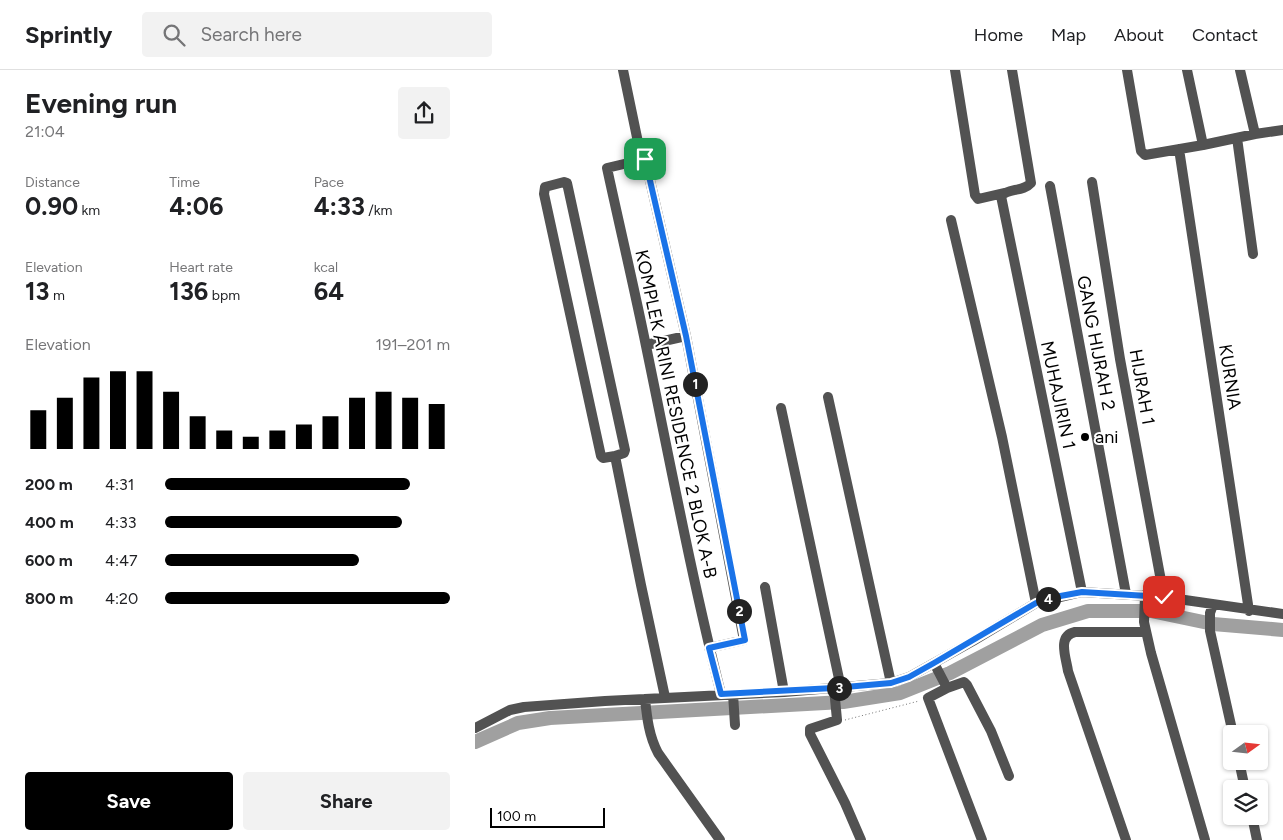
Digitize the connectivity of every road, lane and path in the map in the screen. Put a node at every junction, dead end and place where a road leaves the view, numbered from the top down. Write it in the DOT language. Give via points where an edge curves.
graph roads {
  1 [pos="623,70"];
  2 [pos="955,70"];
  3 [pos="1012,70"];
  4 [pos="1127,70"];
  5 [pos="1187,70"];
  6 [pos="1240,70"];
  7 [pos="1283,130"];
  8 [pos="1255,134"];
  9 [pos="1237,138"];
  10 [pos="1203,145"];
  11 [pos="639,147"];
  12 [pos="1179,149"];
  13 [pos="1092,182"];
  14 [pos="1050,186"];
  15 [pos="1004,193"];
  16 [pos="951,220"];
  17 [pos="1253,254"];
  18 [pos="686,336"];
  19 [pos="646,345"];
  20 [pos="828,397"];
  21 [pos="781,408"];
  22 [pos="615,456"];
  23 [pos="765,587"];
  24 [pos="1082,592"];
  25 [pos="1126,594"];
  26 [pos="1164,597"];
  27 [pos="1145,601"];
  28 [pos="1036,603"];
  29 [pos="1212,609"];
  30 [pos="1249,610"];
  31 [pos="1283,614"];
  32 [pos="1145,627"];
  33 [pos="709,648"];
  34 [pos="936,666"];
  35 [pos="891,683"];
  36 [pos="946,685"];
  37 [pos="836,688"];
  38 [pos="784,692"];
  39 [pos="721,694"];
  40 [pos="733,694"];
  41 [pos="665,697"];
  42 [pos="929,698"];
  43 [pos="645,701"];
  44 [pos="836,715"];
  45 [pos="1231,725"];
  46 [pos="735,726"];
  47 [pos="475,728"];
  48 [pos="1009,776"];
  49 [pos="1254,825"];
  50 [pos="720,840"];
  51 [pos="861,840"];
  52 [pos="982,840"];
  53 [pos="1126,840"];
  54 [pos="1205,840"];
  55 [pos="1257,840"];
  1 -- 11 [label="street"];
  2 -- 15 [label="street" via="975,195 978,199"];
  3 -- 15 [label="street" via="1031,183"];
  4 -- 12 [label="street" via="1142,153 1149,155"];
  5 -- 10 [label="street"];
  6 -- 8 [label="street"];
  7 -- 8 [label="street"];
  8 -- 9 [label="street"];
  9 -- 10 [label="street"];
  9 -- 17 [label="street"];
  10 -- 12 [label="street"];
  12 -- 30 [label="street, KURNIA"];
  13 -- 26 [label="street, HIJRAH 1" via="1120,359"];
  14 -- 25 [label="street, GANG HIJRAH 2"];
  15 -- 24 [label="street, MUHAJIRIN 1" via="1002,204"];
  16 -- 28 [label="street" via="1002,437"];
  18 -- 19 [label="street"];
  18 -- 19 [label="street, KOMPLEK ARINI RESIDENCE 2 BLOK A-B" via="645,159 607,168"];
  18 -- 33 [label="street" via="745,640"];
  19 -- 33 [label="street, KOMPLEK ARINI RESIDENCE 2 BLOK A-B"];
  20 -- 35 [label="street"];
  21 -- 37 [label="street"];
  22 -- 22 [label="street" via="601,456 545,187 567,183 625,450"];
  22 -- 41 [label="street"];
  23 -- 38 [label="street"];
  24 -- 25 [label="street"];
  24 -- 28 [label="street"];
  25 -- 27 [label="street"];
  26 -- 27 [label="street"];
  26 -- 29 [label="street"];
  27 -- 32 [label="street"];
  28 -- 34 [label="street"];
  29 -- 30 [label="street"];
  29 -- 45 [label="street" via="1210,631"];
  30 -- 31 [label="street"];
  32 -- 53 [label="street" via="1069,633 1063,643 1068,671"];
  32 -- 54 [label="street"];
  33 -- 39 [label="street, KOMPLEK ARINI RESIDENCE 2 BLOK A-B"];
  34 -- 35 [label="street"];
  34 -- 36 [label="street"];
  35 -- 37 [label="street"];
  36 -- 42 [label="street"];
  36 -- 48 [label="street" via="964,682 967,685"];
  37 -- 38 [label="street"];
  37 -- 44 [label="street"];
  38 -- 40 [label="street"];
  39 -- 40 [label="street"];
  39 -- 41 [label="street"];
  40 -- 46 [label="street"];
  41 -- 43 [label="street"];
  42 -- 44 [label="path" via="844,720"];
  42 -- 52 [label="street"];
  43 -- 47 [label="street" via="524,707 510,710"];
  43 -- 50 [label="street" via="647,723 658,753"];
  44 -- 51 [label="street" via="811,729 810,734"];
  49 -- 55 [label="street"];
}
